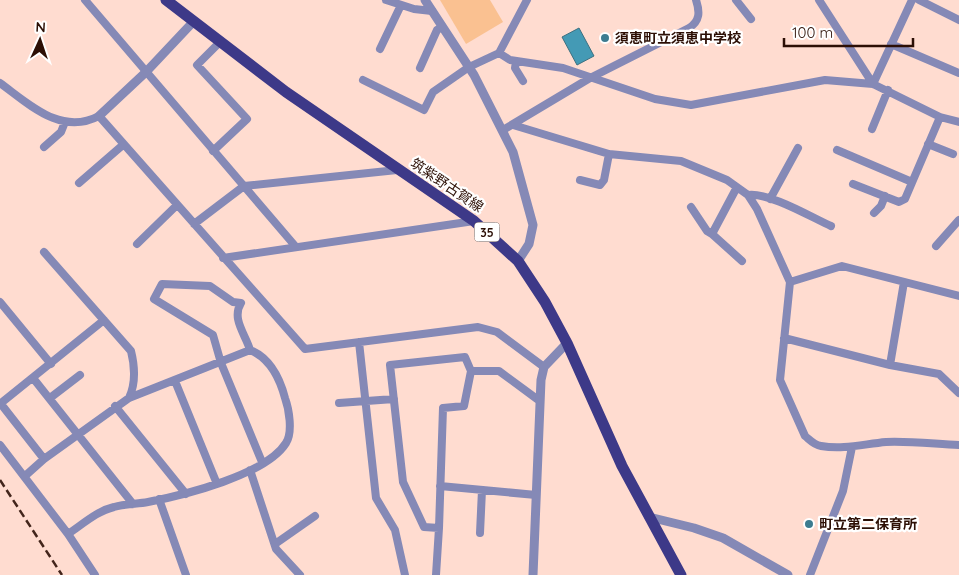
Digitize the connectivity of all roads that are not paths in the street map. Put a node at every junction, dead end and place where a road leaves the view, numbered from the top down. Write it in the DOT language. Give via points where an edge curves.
graph roads {
  1 [pos="85,0"];
  2 [pos="166,0"];
  3 [pos="386,0"];
  4 [pos="425,0"];
  5 [pos="527,0"];
  6 [pos="696,0"];
  7 [pos="736,0"];
  8 [pos="819,0"];
  9 [pos="912,0"];
  10 [pos="919,0"];
  11 [pos="401,5"];
  12 [pos="432,11"];
  13 [pos="751,19"];
  14 [pos="959,20"];
  15 [pos="194,21"];
  16 [pos="442,26"];
  17 [pos="220,41"];
  18 [pos="891,44"];
  19 [pos="380,49"];
  20 [pos="499,53"];
  21 [pos="516,61"];
  22 [pos="469,67"];
  23 [pos="420,68"];
  24 [pos="146,72"];
  25 [pos="959,73"];
  26 [pos="590,78"];
  27 [pos="363,80"];
  28 [pos="523,81"];
  29 [pos="0,83"];
  30 [pos="873,84"];
  31 [pos="888,90"];
  32 [pos="99,116"];
  33 [pos="940,117"];
  34 [pos="65,122"];
  35 [pos="959,122"];
  36 [pos="513,125"];
  37 [pos="872,129"];
  38 [pos="503,130"];
  39 [pos="124,144"];
  40 [pos="928,144"];
  41 [pos="44,147"];
  42 [pos="798,148"];
  43 [pos="837,150"];
  44 [pos="213,151"];
  45 [pos="609,154"];
  46 [pos="953,154"];
  47 [pos="397,170"];
  48 [pos="580,180"];
  49 [pos="912,182"];
  50 [pos="79,184"];
  51 [pos="853,184"];
  52 [pos="244,186"];
  53 [pos="737,187"];
  54 [pos="748,195"];
  55 [pos="886,196"];
  56 [pos="770,199"];
  57 [pos="177,205"];
  58 [pos="691,208"];
  59 [pos="874,213"];
  60 [pos="959,220"];
  61 [pos="474,221"];
  62 [pos="194,224"];
  63 [pos="831,226"];
  64 [pos="712,234"];
  65 [pos="137,244"];
  66 [pos="936,246"];
  67 [pos="296,247"];
  68 [pos="44,252"];
  69 [pos="223,258"];
  70 [pos="518,261"];
  71 [pos="742,261"];
  72 [pos="790,282"];
  73 [pos="904,282"];
  74 [pos="253,291"];
  75 [pos="959,296"];
  76 [pos="0,302"];
  77 [pos="241,304"];
  78 [pos="104,320"];
  79 [pos="784,338"];
  80 [pos="359,342"];
  81 [pos="567,343"];
  82 [pos="250,350"];
  83 [pos="222,363"];
  84 [pos="52,364"];
  85 [pos="890,366"];
  86 [pos="544,367"];
  87 [pos="471,371"];
  88 [pos="80,375"];
  89 [pos="33,378"];
  90 [pos="175,381"];
  91 [pos="959,393"];
  92 [pos="50,398"];
  93 [pos="129,398"];
  94 [pos="394,399"];
  95 [pos="537,399"];
  96 [pos="365,401"];
  97 [pos="339,403"];
  98 [pos="0,404"];
  99 [pos="114,406"];
  100 [pos="77,435"];
  101 [pos="0,445"];
  102 [pos="959,445"];
  103 [pos="852,447"];
  104 [pos="44,459"];
  105 [pos="262,462"];
  106 [pos="250,470"];
  107 [pos="25,476"];
  108 [pos="217,484"];
  109 [pos="440,486"];
  110 [pos="482,490"];
  111 [pos="186,494"];
  112 [pos="536,495"];
  113 [pos="159,499"];
  114 [pos="133,504"];
  115 [pos="315,516"];
  116 [pos="649,517"];
  117 [pos="439,528"];
  118 [pos="480,533"];
  119 [pos="68,534"];
  120 [pos="274,544"];
  121 [pos="95,575"];
  122 [pos="186,575"];
  123 [pos="300,575"];
  124 [pos="405,575"];
  125 [pos="436,575"];
  126 [pos="533,575"];
  127 [pos="681,575"];
  128 [pos="788,575"];
  129 [pos="810,575"];
  1 -- 24 [label="street"];
  2 -- 15 [label="main road, 筑紫野古賀線 / 35"];
  3 -- 11 [label="street"];
  4 -- 12 [label="street"];
  5 -- 20 [label="street"];
  6 -- 26 [label="street" via="699,8 696,24"];
  7 -- 13 [label="street"];
  8 -- 30 [label="street"];
  9 -- 18 [label="street"];
  10 -- 14 [label="street"];
  11 -- 12 [label="street"];
  11 -- 19 [label="street"];
  12 -- 16 [label="street"];
  15 -- 17 [label="main road, 筑紫野古賀線 / 35"];
  15 -- 24 [label="street"];
  16 -- 22 [label="street"];
  16 -- 23 [label="street"];
  17 -- 44 [label="street" via="197,65 246,119"];
  17 -- 47 [label="main road, 筑紫野古賀線 / 35"];
  18 -- 25 [label="street"];
  18 -- 30 [label="street"];
  20 -- 21 [label="street"];
  20 -- 22 [label="street"];
  21 -- 26 [label="street" via="563,68"];
  21 -- 28 [label="street" via="514,68"];
  22 -- 27 [label="street" via="433,92 424,110"];
  22 -- 38 [label="street"];
  24 -- 32 [label="street"];
  24 -- 44 [label="street"];
  26 -- 30 [label="street" via="655,99 691,105 825,80"];
  26 -- 36 [label="street"];
  29 -- 34 [label="street" via="42,113 58,122"];
  30 -- 31 [label="street"];
  31 -- 33 [label="street"];
  31 -- 37 [label="street"];
  32 -- 34 [label="street" via="90,121"];
  32 -- 39 [label="street"];
  33 -- 35 [label="street"];
  33 -- 40 [label="street"];
  34 -- 41 [label="street" via="61,132"];
  36 -- 38 [label="street"];
  36 -- 45 [label="street"];
  38 -- 70 [label="street" via="523,183 533,225 529,244"];
  39 -- 50 [label="street"];
  39 -- 57 [label="street"];
  40 -- 46 [label="street"];
  40 -- 49 [label="street"];
  42 -- 56 [label="street"];
  43 -- 49 [label="street"];
  44 -- 52 [label="street"];
  45 -- 48 [label="street" via="600,185"];
  45 -- 53 [label="street" via="681,161"];
  47 -- 52 [label="street"];
  47 -- 61 [label="main road, 筑紫野古賀線 / 35"];
  49 -- 55 [label="street" via="905,199 899,202"];
  51 -- 55 [label="street"];
  52 -- 62 [label="street"];
  52 -- 67 [label="street"];
  53 -- 54 [label="street"];
  53 -- 64 [label="street"];
  54 -- 56 [label="street"];
  54 -- 72 [label="street"];
  55 -- 59 [label="street"];
  56 -- 63 [label="street"];
  57 -- 62 [label="street"];
  57 -- 65 [label="street"];
  58 -- 64 [label="street"];
  60 -- 66 [label="street"];
  61 -- 67 [label="street"];
  61 -- 70 [label="main road, 筑紫野古賀線 / 35"];
  62 -- 69 [label="street"];
  64 -- 71 [label="street"];
  67 -- 69 [label="street"];
  68 -- 78 [label="street"];
  69 -- 74 [label="street"];
  70 -- 81 [label="main road, 筑紫野古賀線 / 35"];
  72 -- 73 [label="street" via="842,266"];
  72 -- 79 [label="street"];
  73 -- 75 [label="street"];
  73 -- 85 [label="street"];
  74 -- 77 [label="street"];
  74 -- 80 [label="street" via="305,349"];
  76 -- 84 [label="street"];
  77 -- 82 [label="street" via="237,309 237,320"];
  77 -- 83 [label="street" via="210,286 162,284 154,299 213,335"];
  78 -- 84 [label="street"];
  78 -- 93 [label="street" via="131,351 135,367"];
  79 -- 85 [label="street"];
  79 -- 103 [label="street" via="781,386 805,436 819,446"];
  80 -- 86 [label="street" via="478,327 497,332"];
  80 -- 96 [label="street"];
  81 -- 86 [label="street"];
  81 -- 116 [label="main road, 筑紫野古賀線 / 35" via="622,466"];
  82 -- 83 [label="street"];
  82 -- 105 [label="street" via="276,372 286,399 290,425 287,442"];
  83 -- 90 [label="street"];
  83 -- 105 [label="street"];
  84 -- 89 [label="street"];
  85 -- 91 [label="street" via="938,374"];
  86 -- 112 [label="street"];
  87 -- 94 [label="street" via="465,358 390,364"];
  87 -- 95 [label="street" via="499,371"];
  87 -- 109 [label="street" via="464,406 444,408"];
  88 -- 92 [label="street"];
  89 -- 92 [label="street"];
  89 -- 98 [label="street"];
  90 -- 93 [label="street"];
  90 -- 108 [label="street"];
  92 -- 100 [label="street"];
  93 -- 99 [label="street"];
  94 -- 96 [label="street"];
  94 -- 117 [label="street" via="404,482 424,527"];
  96 -- 97 [label="street"];
  96 -- 124 [label="street" via="376,498 395,530"];
  98 -- 104 [label="street"];
  99 -- 100 [label="street"];
  99 -- 111 [label="street"];
  100 -- 104 [label="street"];
  100 -- 114 [label="street"];
  101 -- 107 [label="street"];
  102 -- 103 [label="street" via="886,442"];
  103 -- 129 [label="street" via="843,491"];
  104 -- 107 [label="street"];
  105 -- 106 [label="street"];
  106 -- 108 [label="street"];
  106 -- 120 [label="street"];
  107 -- 119 [label="street"];
  108 -- 111 [label="street"];
  109 -- 110 [label="street"];
  109 -- 117 [label="street"];
  110 -- 112 [label="street"];
  110 -- 118 [label="street"];
  111 -- 113 [label="street"];
  112 -- 126 [label="street"];
  113 -- 114 [label="street"];
  113 -- 122 [label="street"];
  114 -- 119 [label="street" via="104,510"];
  115 -- 120 [label="street"];
  116 -- 127 [label="main road, 筑紫野古賀線 / 35"];
  116 -- 128 [label="street" via="723,538"];
  117 -- 125 [label="street"];
  119 -- 121 [label="street"];
  120 -- 123 [label="street"];
}
